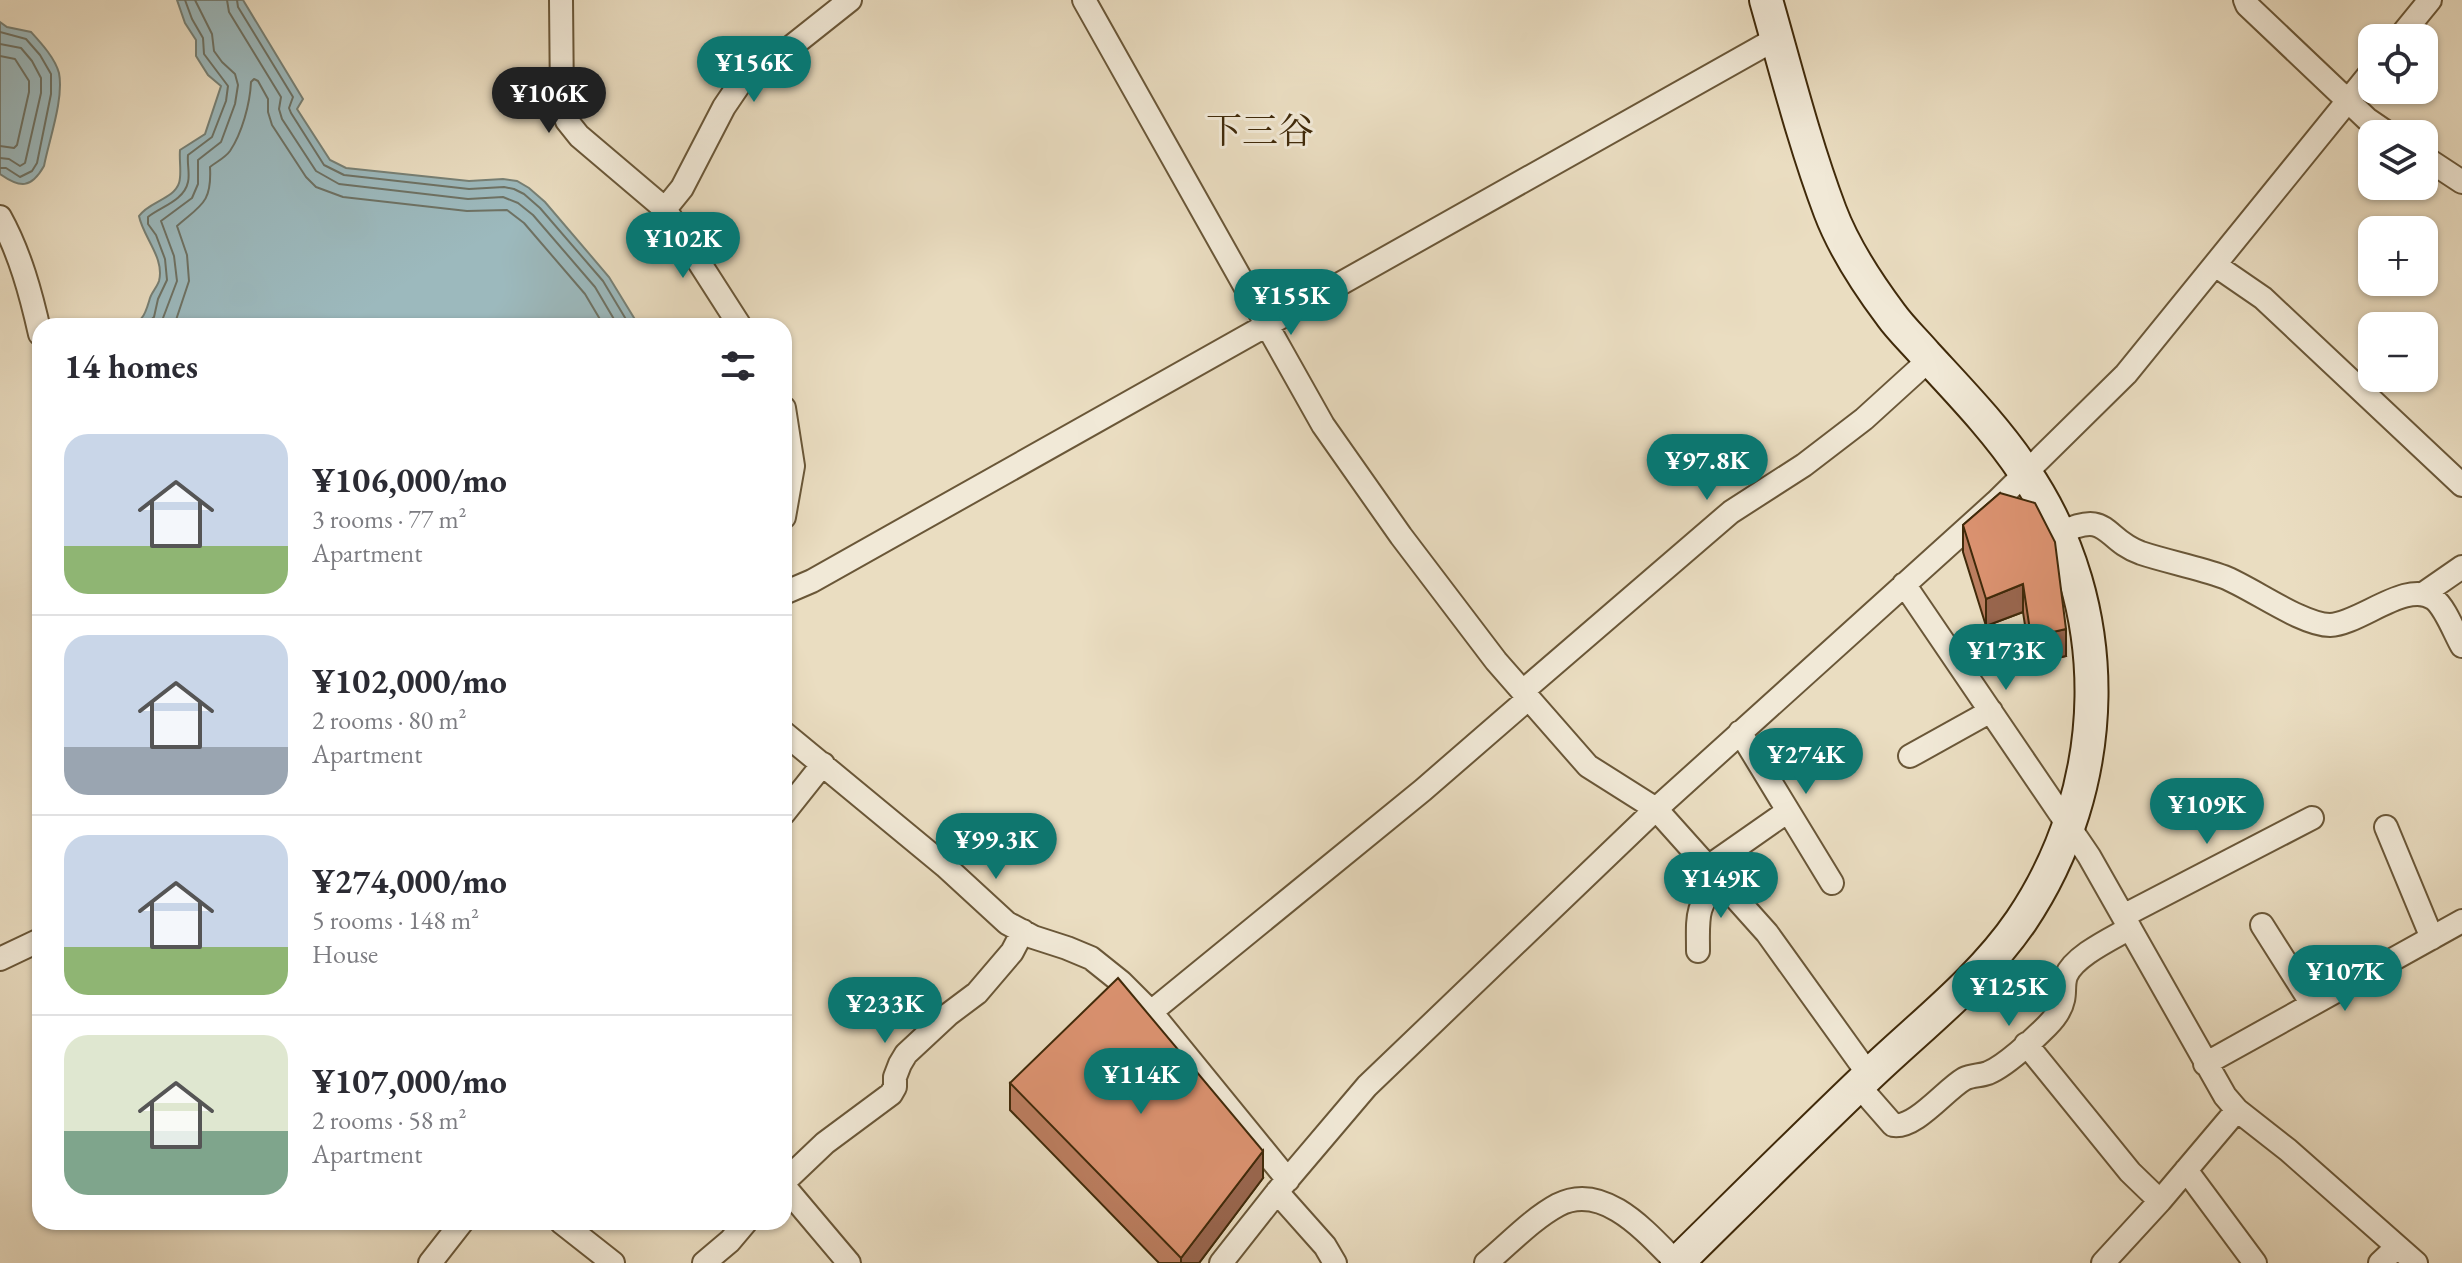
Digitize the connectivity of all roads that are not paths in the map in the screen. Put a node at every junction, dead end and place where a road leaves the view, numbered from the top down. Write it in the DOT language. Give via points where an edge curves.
graph roads {
  1 [pos="561,0"];
  2 [pos="850,0"];
  3 [pos="1084,0"];
  4 [pos="1766,0"];
  5 [pos="2245,0"];
  6 [pos="2430,0"];
  7 [pos="2410,24"];
  8 [pos="1777,38"];
  9 [pos="2358,88"];
  10 [pos="2348,101"];
  11 [pos="2368,120"];
  12 [pos="2438,166"];
  13 [pos="2462,182"];
  14 [pos="665,209"];
  15 [pos="0,217"];
  16 [pos="2215,265"];
  17 [pos="36,318"];
  18 [pos="735,318"];
  19 [pos="1266,325"];
  20 [pos="1930,359"];
  21 [pos="2026,473"];
  22 [pos="2462,485"];
  23 [pos="2060,533"];
  24 [pos="2462,567"];
  25 [pos="1904,584"];
  26 [pos="792,590"];
  27 [pos="2423,594"];
  28 [pos="2462,646"];
  29 [pos="1526,694"];
  30 [pos="1991,711"];
  31 [pos="1740,732"];
  32 [pos="792,739"];
  33 [pos="1910,756"];
  34 [pos="823,764"];
  35 [pos="792,803"];
  36 [pos="1656,809"];
  37 [pos="1788,811"];
  38 [pos="2312,818"];
  39 [pos="2070,826"];
  40 [pos="2386,827"];
  41 [pos="1714,873"];
  42 [pos="1832,883"];
  43 [pos="2462,921"];
  44 [pos="2126,922"];
  45 [pos="2262,925"];
  46 [pos="1023,931"];
  47 [pos="2432,938"];
  48 [pos="32,944"];
  49 [pos="1698,951"];
  50 [pos="0,958"];
  51 [pos="2312,1004"];
  52 [pos="1151,1012"];
  53 [pos="2026,1044"];
  54 [pos="2205,1064"];
  55 [pos="1864,1080"];
  56 [pos="2237,1110"];
  57 [pos="2186,1170"];
  58 [pos="792,1176"];
  59 [pos="1283,1186"];
  60 [pos="792,1194"];
  61 [pos="2160,1201"];
  62 [pos="456,1230"];
  63 [pos="571,1230"];
  64 [pos="739,1230"];
  65 [pos="2397,1247"];
  66 [pos="430,1263"];
  67 [pos="613,1263"];
  68 [pos="704,1263"];
  69 [pos="849,1263"];
  70 [pos="1221,1263"];
  71 [pos="1335,1263"];
  72 [pos="1486,1263"];
  73 [pos="1677,1263"];
  74 [pos="2103,1263"];
  75 [pos="2255,1263"];
  76 [pos="2380,1263"];
  77 [pos="2416,1263"];
  1 -- 14 [label="street" via="562,104 567,121"];
  2 -- 14 [label="street" via="741,82"];
  3 -- 19 [label="street"];
  4 -- 8 [label="street"];
  5 -- 10 [label="street"];
  6 -- 7 [label="street"];
  8 -- 19 [label="street"];
  8 -- 20 [label="street" via="1817,172 1846,246 1892,317"];
  9 -- 10 [label="street"];
  10 -- 11 [label="street"];
  10 -- 16 [label="street"];
  12 -- 13 [label="street"];
  14 -- 18 [label="street"];
  15 -- 17 [label="street"];
  16 -- 21 [label="street" via="2126,374"];
  16 -- 22 [label="street" via="2263,298"];
  19 -- 26 [label="street"];
  19 -- 29 [label="street" via="1323,425 1401,536"];
  20 -- 21 [label="street"];
  20 -- 29 [label="street" via="1864,419 1731,512"];
  21 -- 23 [label="street"];
  21 -- 25 [label="street"];
  23 -- 27 [label="street" via="2086,523 2100,526 2137,552 2224,577 2326,625"];
  23 -- 39 [label="street" via="2080,594 2092,676 2087,759"];
  24 -- 27 [label="street"];
  25 -- 30 [label="street"];
  25 -- 31 [label="street"];
  27 -- 28 [label="street" via="2440,606"];
  29 -- 36 [label="street" via="1588,766"];
  29 -- 52 [label="street" via="1423,790"];
  30 -- 33 [label="street"];
  30 -- 39 [label="street"];
  31 -- 36 [label="street"];
  31 -- 37 [label="street"];
  32 -- 34 [label="street"];
  34 -- 35 [label="street"];
  34 -- 46 [label="street" via="1007,923"];
  36 -- 41 [label="street"];
  36 -- 59 [label="street" via="1367,1086"];
  37 -- 41 [label="street"];
  37 -- 42 [label="street"];
  38 -- 44 [label="street"];
  39 -- 44 [label="street"];
  39 -- 55 [label="street" via="2048,875 2011,934 1965,986"];
  40 -- 47 [label="street"];
  41 -- 49 [label="street" via="1698,914"];
  41 -- 55 [label="street" via="1767,933"];
  43 -- 47 [label="street"];
  44 -- 53 [label="street" via="2067,973 2058,1012"];
  44 -- 54 [label="street"];
  45 -- 51 [label="street"];
  46 -- 52 [label="street" via="1091,958"];
  46 -- 58 [label="street" via="977,993 906,1054 891,1094 825,1143"];
  47 -- 51 [label="street"];
  48 -- 50 [label="street"];
  51 -- 54 [label="street"];
  52 -- 59 [label="street"];
  53 -- 55 [label="street" via="1988,1073 1963,1080 1901,1126 1893,1125"];
  53 -- 61 [label="street"];
  54 -- 56 [label="street"];
  55 -- 73 [label="street"];
  56 -- 57 [label="street"];
  56 -- 65 [label="street"];
  57 -- 61 [label="street"];
  57 -- 75 [label="street"];
  59 -- 70 [label="street"];
  59 -- 71 [label="street"];
  60 -- 69 [label="street"];
  61 -- 74 [label="street"];
  62 -- 66 [label="street"];
  63 -- 67 [label="street"];
  64 -- 68 [label="street"];
  65 -- 76 [label="street"];
  65 -- 77 [label="street"];
  72 -- 73 [label="street" via="1539,1218 1582,1200 1611,1206"];
}
